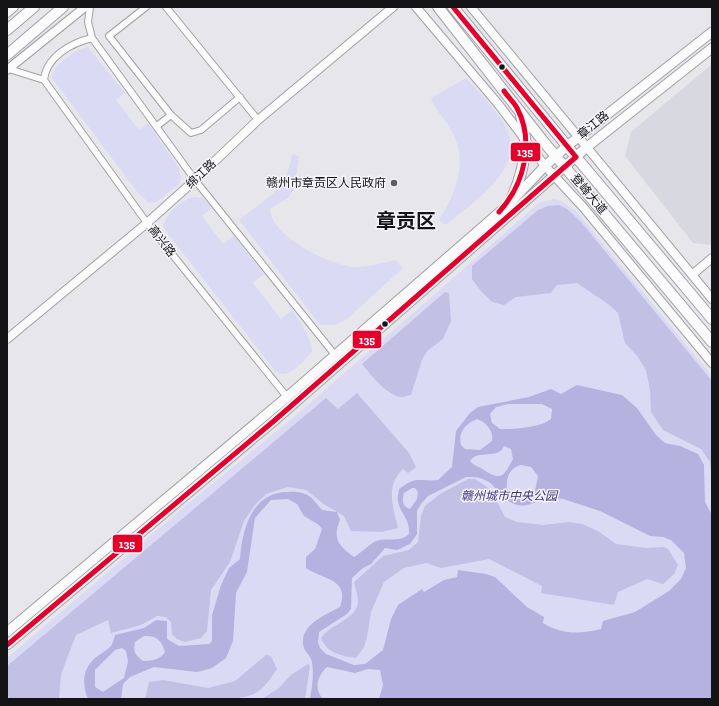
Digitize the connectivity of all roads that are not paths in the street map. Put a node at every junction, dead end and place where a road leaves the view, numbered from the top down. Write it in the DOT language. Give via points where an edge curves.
graph roads {
  1 [pos="14,7"];
  2 [pos="34,7"];
  3 [pos="63,7"];
  4 [pos="85,7"];
  5 [pos="90,7"];
  6 [pos="146,7"];
  7 [pos="166,7"];
  8 [pos="393,7"];
  9 [pos="416,7"];
  10 [pos="438,7"];
  11 [pos="454,7"];
  12 [pos="471,7"];
  13 [pos="7,13"];
  14 [pos="7,30"];
  15 [pos="712,32"];
  16 [pos="92,38"];
  17 [pos="712,48"];
  18 [pos="7,54"];
  19 [pos="8,70"];
  20 [pos="44,80"];
  21 [pos="240,97"];
  22 [pos="518,108"];
  23 [pos="170,115"];
  24 [pos="258,120"];
  25 [pos="157,126"];
  26 [pos="578,137"];
  27 [pos="525,139"];
  28 [pos="567,146"];
  29 [pos="587,147"];
  30 [pos="557,155"];
  31 [pos="576,157"];
  32 [pos="545,166"];
  33 [pos="566,166"];
  34 [pos="554,175"];
  35 [pos="195,180"];
  36 [pos="509,204"];
  37 [pos="147,223"];
  38 [pos="712,258"];
  39 [pos="693,274"];
  40 [pos="712,299"];
  41 [pos="712,319"];
  42 [pos="7,340"];
  43 [pos="712,342"];
  44 [pos="335,355"];
  45 [pos="712,363"];
  46 [pos="287,397"];
  47 [pos="7,632"];
  48 [pos="7,645"];
  1 -- 13 [label="street"];
  2 -- 14 [label="main road"];
  3 -- 18 [label="main road"];
  4 -- 19 [label="street"];
  5 -- 16 [label="street" via="88,22"];
  6 -- 23 [label="street" via="109,36"];
  7 -- 21 [label="street"];
  8 -- 24 [label="street, 绵江路"];
  9 -- 27 [label="street"];
  10 -- 22 [label="main road, 登峰大道"];
  11 -- 28 [label="main road, 登峰大道"];
  12 -- 26 [label="street"];
  15 -- 26 [label="main road, 章江路"];
  16 -- 20 [label="street" via="72,44 53,59 46,68"];
  16 -- 25 [label="street"];
  17 -- 29 [label="main road, 章江路"];
  19 -- 20 [label="street"];
  20 -- 37 [label="street, 高兴路"];
  21 -- 23 [label="street" via="201,130 191,133"];
  21 -- 24 [label="street"];
  22 -- 27 [label="main road"];
  22 -- 30 [label="main road, 登峰大道"];
  23 -- 25 [label="street"];
  24 -- 35 [label="street, 绵江路"];
  25 -- 35 [label="street"];
  26 -- 28 [label="main road, 章江路"];
  26 -- 29 [label="street"];
  27 -- 32 [label="street"];
  27 -- 36 [label="main road" via="524,163"];
  28 -- 30 [label="main road, 章江路"];
  28 -- 31 [label="main road, 登峰大道"];
  29 -- 31 [label="main road, 章江路"];
  29 -- 39 [label="street"];
  30 -- 32 [label="main road, 章江路"];
  30 -- 33 [label="main road, 登峰大道"];
  31 -- 33 [label="main road, 章江路"];
  31 -- 41 [label="main road, 登峰大道"];
  32 -- 34 [label="street"];
  32 -- 36 [label="main road, 章江路"];
  33 -- 34 [label="main road, 章江路"];
  33 -- 43 [label="main road, 登峰大道"];
  34 -- 45 [label="street"];
  34 -- 48 [label="main road, 章江路" via="275,420"];
  35 -- 37 [label="street, 绵江路"];
  35 -- 44 [label="street"];
  36 -- 44 [label="main road, 章江路"];
  37 -- 42 [label="street, 绵江路"];
  37 -- 46 [label="street, 高兴路"];
  38 -- 39 [label="street"];
  39 -- 40 [label="street"];
  44 -- 46 [label="main road, 章江路"];
  46 -- 47 [label="main road, 章江路"];
}
